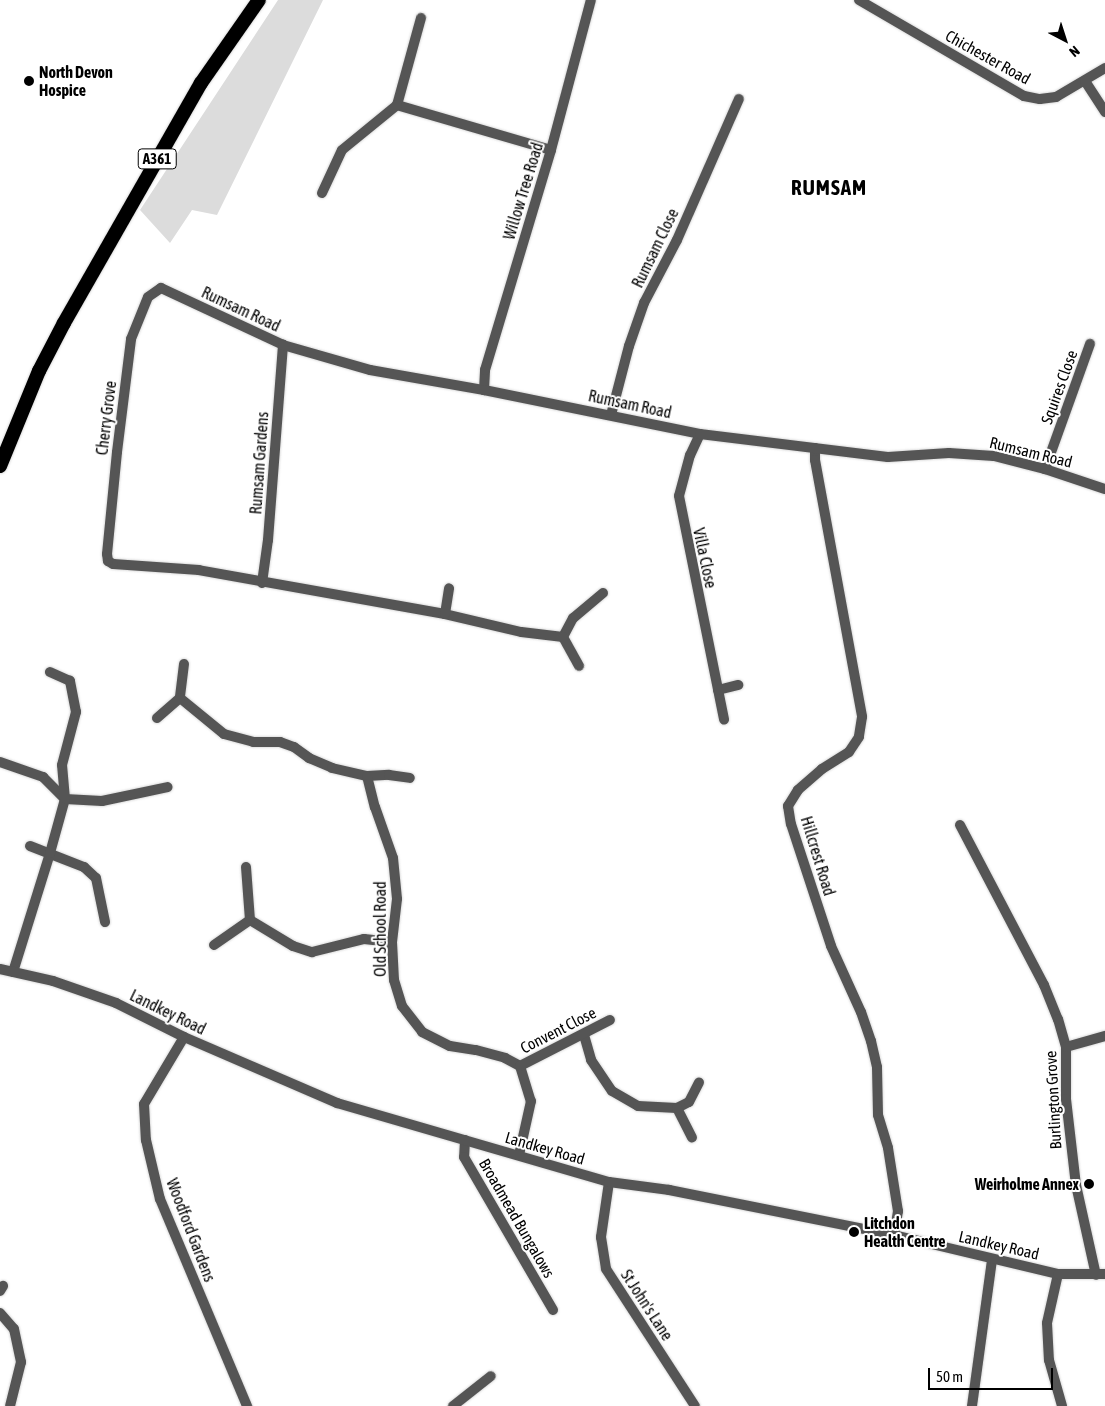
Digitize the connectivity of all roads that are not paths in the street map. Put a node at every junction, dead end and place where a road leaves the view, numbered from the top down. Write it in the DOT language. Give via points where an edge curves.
graph roads {
  1 [pos="259,0"];
  2 [pos="591,0"];
  3 [pos="859,0"];
  4 [pos="421,18"];
  5 [pos="1105,68"];
  6 [pos="1085,81"];
  7 [pos="739,99"];
  8 [pos="397,105"];
  9 [pos="1105,112"];
  10 [pos="551,150"];
  11 [pos="322,193"];
  12 [pos="161,288"];
  13 [pos="1090,344"];
  14 [pos="283,345"];
  15 [pos="484,390"];
  16 [pos="611,415"];
  17 [pos="700,434"];
  18 [pos="815,448"];
  19 [pos="0,466"];
  20 [pos="1045,469"];
  21 [pos="1105,489"];
  22 [pos="262,583"];
  23 [pos="449,588"];
  24 [pos="603,593"];
  25 [pos="445,614"];
  26 [pos="563,637"];
  27 [pos="184,664"];
  28 [pos="580,666"];
  29 [pos="50,672"];
  30 [pos="738,686"];
  31 [pos="718,690"];
  32 [pos="180,698"];
  33 [pos="157,718"];
  34 [pos="724,720"];
  35 [pos="0,762"];
  36 [pos="367,776"];
  37 [pos="410,778"];
  38 [pos="168,787"];
  39 [pos="65,799"];
  40 [pos="960,825"];
  41 [pos="30,846"];
  42 [pos="50,853"];
  43 [pos="246,867"];
  44 [pos="250,920"];
  45 [pos="105,922"];
  46 [pos="392,942"];
  47 [pos="214,945"];
  48 [pos="0,969"];
  49 [pos="13,972"];
  50 [pos="610,1020"];
  51 [pos="584,1035"];
  52 [pos="1105,1036"];
  53 [pos="184,1037"];
  54 [pos="1066,1047"];
  55 [pos="520,1066"];
  56 [pos="699,1082"];
  57 [pos="676,1108"];
  58 [pos="692,1137"];
  59 [pos="465,1140"];
  60 [pos="519,1155"];
  61 [pos="609,1182"];
  62 [pos="894,1235"];
  63 [pos="992,1260"];
  64 [pos="1058,1274"];
  65 [pos="1101,1275"];
  66 [pos="553,1310"];
  67 [pos="0,1313"];
  68 [pos="491,1376"];
  69 [pos="467,1402"];
  70 [pos="10,1406"];
  71 [pos="247,1406"];
  72 [pos="453,1406"];
  73 [pos="695,1406"];
  74 [pos="972,1406"];
  75 [pos="1062,1406"];
  1 -- 19 [label="highway, A361" via="201,83 68,314 39,371"];
  2 -- 10 [label="street, Willow Tree Road"];
  3 -- 6 [label="street, Chichester Road" via="1024,96 1056,97"];
  4 -- 8 [label="street"];
  5 -- 6 [label="street, Chichester Road"];
  6 -- 9 [label="street"];
  7 -- 16 [label="street, Rumsam Close" via="677,240 644,303"];
  8 -- 10 [label="street"];
  8 -- 11 [label="street" via="342,150"];
  10 -- 15 [label="street, Willow Tree Road" via="485,370"];
  12 -- 14 [label="street, Rumsam Road"];
  12 -- 22 [label="street, Cherry Grove" via="148,297 131,339 106,554 108,562 199,570"];
  13 -- 20 [label="street, Squires Close"];
  14 -- 15 [label="street, Rumsam Road" via="370,370"];
  14 -- 22 [label="street, Rumsam Gardens"];
  15 -- 16 [label="street, Rumsam Road"];
  16 -- 17 [label="street, Rumsam Road"];
  17 -- 18 [label="street, Rumsam Road"];
  17 -- 31 [label="street, Villa Close" via="690,455 679,496"];
  18 -- 20 [label="street, Rumsam Road" via="888,458 949,453 994,456"];
  18 -- 62 [label="street, Hillcrest Road" via="862,717 860,737 848,752 810,779 788,806 831,946 872,1041 877,1067 878,1115 888,1148 898,1211"];
  20 -- 21 [label="street, Rumsam Road"];
  22 -- 25 [label="street"];
  23 -- 25 [label="street"];
  24 -- 26 [label="street" via="573,618"];
  25 -- 26 [label="street" via="521,632"];
  26 -- 28 [label="street"];
  27 -- 32 [label="street"];
  29 -- 39 [label="street" via="70,681 76,712 62,766"];
  30 -- 31 [label="street"];
  31 -- 34 [label="street, Villa Close"];
  32 -- 33 [label="street"];
  32 -- 36 [label="street" via="224,734 253,742 280,742 332,768"];
  35 -- 39 [label="street" via="43,777"];
  36 -- 37 [label="street"];
  36 -- 46 [label="street, Old School Road" via="393,858 397,899"];
  38 -- 39 [label="street" via="102,801"];
  39 -- 42 [label="street"];
  40 -- 54 [label="street, Burlington Grove" via="1044,985"];
  41 -- 42 [label="street"];
  42 -- 45 [label="street" via="84,867 96,878"];
  42 -- 49 [label="street"];
  43 -- 44 [label="street"];
  44 -- 46 [label="street" via="293,946 312,952 364,939"];
  44 -- 47 [label="street"];
  46 -- 55 [label="street, Old School Road" via="394,980 402,1006 422,1032 450,1046 505,1058"];
  48 -- 49 [label="street, Landkey Road"];
  49 -- 53 [label="street, Landkey Road" via="53,980 116,1003"];
  50 -- 51 [label="street, Convent Close"];
  51 -- 55 [label="street, Convent Close"];
  51 -- 57 [label="street" via="591,1060 612,1091 638,1106"];
  52 -- 54 [label="street"];
  53 -- 59 [label="street, Landkey Road" via="337,1103"];
  53 -- 71 [label="street, Woodford Gardens" via="144,1104 146,1140 160,1199"];
  54 -- 65 [label="street, Burlington Grove" via="1066,1099 1076,1185"];
  55 -- 60 [label="street" via="531,1101"];
  56 -- 57 [label="street" via="689,1102"];
  57 -- 58 [label="street"];
  59 -- 60 [label="street, Landkey Road"];
  59 -- 66 [label="street, Broadmead Bungalows" via="464,1157"];
  60 -- 61 [label="street, Landkey Road"];
  61 -- 62 [label="street, Landkey Road" via="668,1190"];
  61 -- 73 [label="street, St John's Lane" via="601,1236 606,1269"];
  62 -- 63 [label="street, Landkey Road"];
  63 -- 64 [label="street, Landkey Road"];
  63 -- 74 [label="street"];
  64 -- 65 [label="street, Landkey Road"];
  64 -- 75 [label="street" via="1047,1323 1049,1360"];
  67 -- 70 [label="street" via="14,1329 21,1362"];
  68 -- 69 [label="street"];
  69 -- 72 [label="street"];
}
